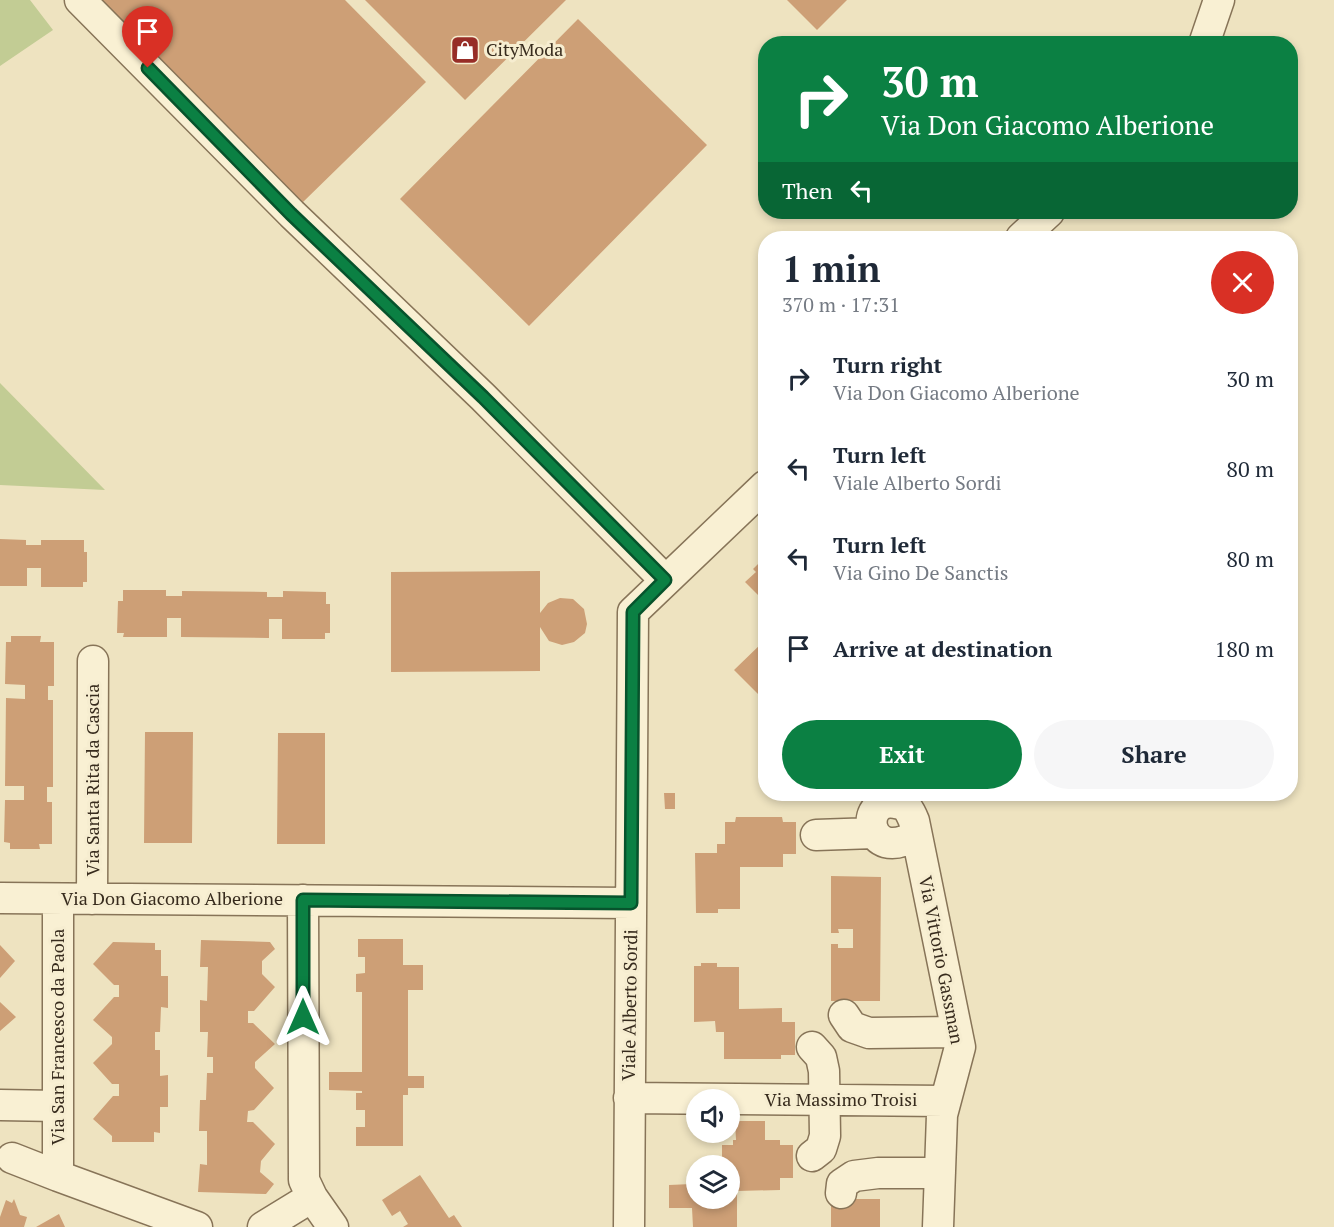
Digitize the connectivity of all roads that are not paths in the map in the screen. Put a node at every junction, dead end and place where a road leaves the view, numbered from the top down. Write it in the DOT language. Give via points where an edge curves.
graph roads {
  1 [pos="80,0"];
  2 [pos="1219,0"];
  3 [pos="1207,36"];
  4 [pos="1041,219"];
  5 [pos="1029,231"];
  6 [pos="758,493"];
  7 [pos="665,580"];
  8 [pos="93,661"];
  9 [pos="877,801"];
  10 [pos="886,801"];
  11 [pos="874,833"];
  12 [pos="816,835"];
  13 [pos="916,835"];
  14 [pos="0,898"];
  15 [pos="58,899"];
  16 [pos="92,899"];
  17 [pos="303,900"];
  18 [pos="631,903"];
  19 [pos="844,1016"];
  20 [pos="957,1032"];
  21 [pos="812,1047"];
  22 [pos="629,1098"];
  23 [pos="824,1100"];
  24 [pos="944,1101"];
  25 [pos="0,1105"];
  26 [pos="58,1106"];
  27 [pos="812,1156"];
  28 [pos="12,1158"];
  29 [pos="940,1173"];
  30 [pos="58,1176"];
  31 [pos="841,1193"];
  32 [pos="312,1197"];
  33 [pos="197,1227"];
  34 [pos="263,1227"];
  35 [pos="333,1227"];
  36 [pos="629,1227"];
  37 [pos="938,1227"];
  1 -- 7 [label="street" via="291,214 483,397"];
  2 -- 3 [label="street"];
  4 -- 5 [label="street"];
  6 -- 7 [label="street, Viale Alberto Sordi"];
  7 -- 18 [label="street, Viale Alberto Sordi" via="633,612"];
  8 -- 16 [label="street, Via Santa Rita da Cascia"];
  9 -- 11 [label="street, Via Vittorio Gassman" via="871,818"];
  10 -- 13 [label="street, Via Vittorio Gassman" via="910,809"];
  11 -- 12 [label="street"];
  11 -- 13 [label="street" via="880,841 891,844"];
  13 -- 20 [label="street, Via Vittorio Gassman"];
  14 -- 15 [label="street, Via Don Giacomo Alberione"];
  15 -- 16 [label="street, Via Don Giacomo Alberione"];
  15 -- 26 [label="street, Via San Francesco da Paola"];
  16 -- 17 [label="street, Via Don Giacomo Alberione"];
  17 -- 18 [label="street, Via Don Giacomo Alberione"];
  17 -- 32 [label="street" via="304,1180"];
  18 -- 22 [label="street, Viale Alberto Sordi"];
  19 -- 20 [label="street" via="852,1027 869,1033"];
  20 -- 24 [label="street, Via Vittorio Gassman" via="960,1047"];
  21 -- 23 [label="street" via="821,1057"];
  22 -- 23 [label="street, Via Massimo Troisi"];
  22 -- 36 [label="street, Viale Alberto Sordi"];
  23 -- 24 [label="street, Via Massimo Troisi"];
  23 -- 27 [label="street" via="825,1136 821,1149"];
  24 -- 29 [label="street, Via Vittorio Gassman"];
  25 -- 26 [label="street"];
  26 -- 30 [label="street, Via San Francesco da Paola"];
  28 -- 30 [label="street, Via San Francesco da Paola"];
  29 -- 31 [label="street" via="854,1176 842,1184"];
  29 -- 37 [label="street, Via Vittorio Gassman"];
  30 -- 33 [label="street, Via San Francesco da Paola"];
  32 -- 34 [label="street"];
  32 -- 35 [label="street"];
}
